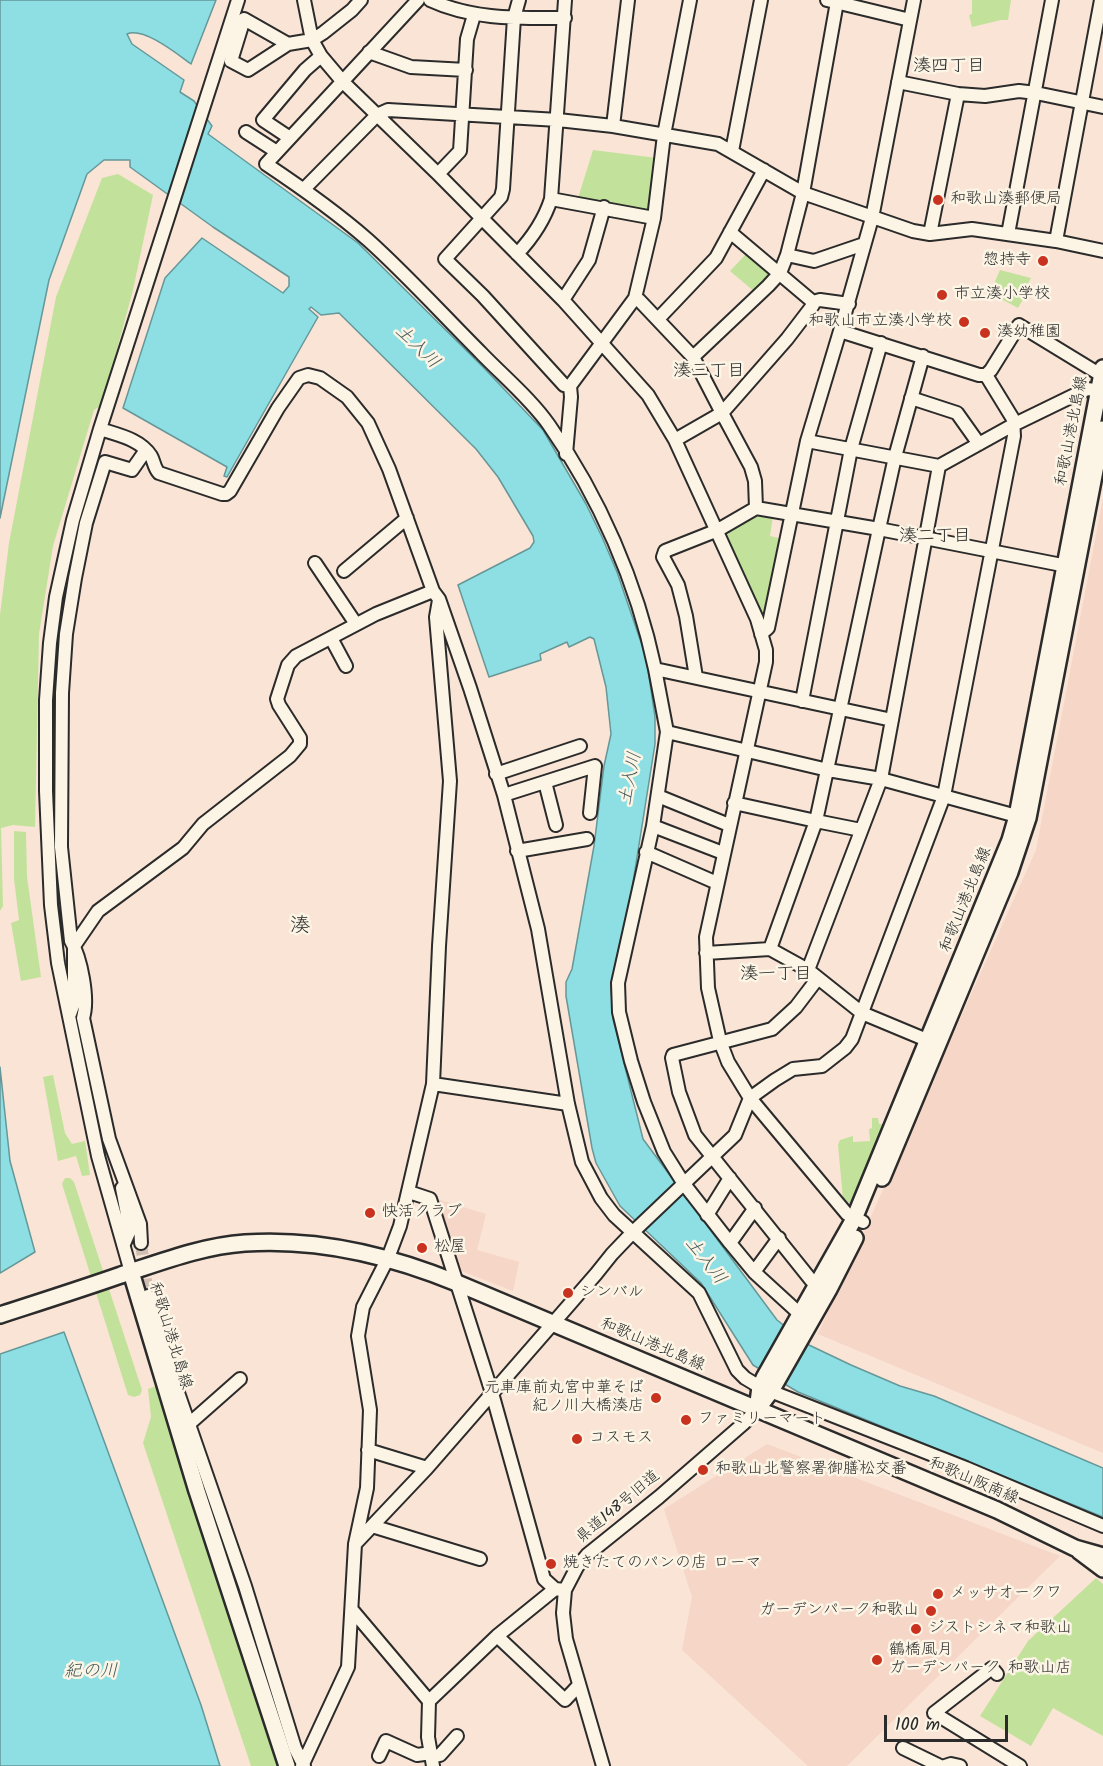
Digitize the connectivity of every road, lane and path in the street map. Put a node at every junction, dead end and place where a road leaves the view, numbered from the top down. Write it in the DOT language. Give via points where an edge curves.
graph roads {
  1 [pos="238,0"];
  2 [pos="304,0"];
  3 [pos="361,0"];
  4 [pos="418,0"];
  5 [pos="430,0"];
  6 [pos="519,0"];
  7 [pos="565,0"];
  8 [pos="628,0"];
  9 [pos="690,0"];
  10 [pos="761,0"];
  11 [pos="914,0"];
  12 [pos="1052,0"];
  13 [pos="1101,0"];
  14 [pos="832,1"];
  15 [pos="474,15"];
  16 [pos="514,18"];
  17 [pos="565,18"];
  18 [pos="910,20"];
  19 [pos="312,40"];
  20 [pos="288,44"];
  21 [pos="369,52"];
  22 [pos="321,56"];
  23 [pos="466,70"];
  24 [pos="343,82"];
  25 [pos="898,82"];
  26 [pos="1036,93"];
  27 [pos="958,94"];
  28 [pos="1081,102"];
  29 [pos="1103,106"];
  30 [pos="464,114"];
  31 [pos="376,115"];
  32 [pos="507,117"];
  33 [pos="558,120"];
  34 [pos="613,126"];
  35 [pos="246,132"];
  36 [pos="664,135"];
  37 [pos="290,138"];
  38 [pos="732,151"];
  39 [pos="277,152"];
  40 [pos="764,170"];
  41 [pos="438,174"];
  42 [pos="304,189"];
  43 [pos="802,193"];
  44 [pos="551,199"];
  45 [pos="604,207"];
  46 [pos="654,218"];
  47 [pos="872,218"];
  48 [pos="482,219"];
  49 [pos="730,232"];
  50 [pos="930,234"];
  51 [pos="1008,234"];
  52 [pos="1056,241"];
  53 [pos="864,244"];
  54 [pos="1103,251"];
  55 [pos="517,254"];
  56 [pos="787,255"];
  57 [pos="780,273"];
  58 [pos="635,298"];
  59 [pos="563,300"];
  60 [pos="813,302"];
  61 [pos="849,304"];
  62 [pos="658,319"];
  63 [pos="840,331"];
  64 [pos="602,341"];
  65 [pos="881,343"];
  66 [pos="923,356"];
  67 [pos="693,357"];
  68 [pos="1103,372"];
  69 [pos="986,375"];
  70 [pos="570,386"];
  71 [pos="1101,390"];
  72 [pos="912,398"];
  73 [pos="722,413"];
  74 [pos="1013,425"];
  75 [pos="100,429"];
  76 [pos="1103,429"];
  77 [pos="675,440"];
  78 [pos="807,441"];
  79 [pos="979,444"];
  80 [pos="851,449"];
  81 [pos="146,450"];
  82 [pos="566,454"];
  83 [pos="895,457"];
  84 [pos="939,466"];
  85 [pos="756,508"];
  86 [pos="793,516"];
  87 [pos="406,518"];
  88 [pos="837,522"];
  89 [pos="879,529"];
  90 [pos="718,530"];
  91 [pos="926,538"];
  92 [pos="990,551"];
  93 [pos="315,563"];
  94 [pos="1070,567"];
  95 [pos="344,571"];
  96 [pos="436,595"];
  97 [pos="356,624"];
  98 [pos="761,634"];
  99 [pos="331,638"];
  100 [pos="346,666"];
  101 [pos="655,669"];
  102 [pos="696,677"];
  103 [pos="759,692"];
  104 [pos="802,701"];
  105 [pos="842,709"];
  106 [pos="892,720"];
  107 [pos="667,732"];
  108 [pos="580,746"];
  109 [pos="747,751"];
  110 [pos="828,770"];
  111 [pos="496,774"];
  112 [pos="880,779"];
  113 [pos="545,782"];
  114 [pos="504,795"];
  115 [pos="658,796"];
  116 [pos="944,796"];
  117 [pos="734,803"];
  118 [pos="590,813"];
  119 [pos="1023,817"];
  120 [pos="816,820"];
  121 [pos="556,825"];
  122 [pos="729,825"];
  123 [pos="653,826"];
  124 [pos="861,830"];
  125 [pos="587,839"];
  126 [pos="518,851"];
  127 [pos="646,852"];
  128 [pos="723,853"];
  129 [pos="717,883"];
  130 [pos="74,946"];
  131 [pos="770,949"];
  132 [pos="706,953"];
  133 [pos="808,970"];
  134 [pos="818,978"];
  135 [pos="862,1013"];
  136 [pos="69,1018"];
  137 [pos="720,1041"];
  138 [pos="933,1042"];
  139 [pos="433,1084"];
  140 [pos="750,1098"];
  141 [pos="568,1104"];
  142 [pos="712,1155"];
  143 [pos="120,1172"];
  144 [pos="730,1178"];
  145 [pos="682,1186"];
  146 [pos="409,1192"];
  147 [pos="755,1208"];
  148 [pos="707,1215"];
  149 [pos="858,1220"];
  150 [pos="635,1230"];
  151 [pos="779,1238"];
  152 [pos="141,1243"];
  153 [pos="730,1243"];
  154 [pos="124,1244"];
  155 [pos="388,1258"];
  156 [pos="131,1272"];
  157 [pos="754,1272"];
  158 [pos="457,1283"];
  159 [pos="818,1285"];
  160 [pos="144,1301"];
  161 [pos="0,1315"];
  162 [pos="553,1324"];
  163 [pos="800,1324"];
  164 [pos="240,1379"];
  165 [pos="767,1385"];
  166 [pos="492,1394"];
  167 [pos="757,1410"];
  168 [pos="189,1424"];
  169 [pos="368,1449"];
  170 [pos="427,1467"];
  171 [pos="1103,1526"];
  172 [pos="372,1527"];
  173 [pos="356,1544"];
  174 [pos="1075,1548"];
  175 [pos="1103,1556"];
  176 [pos="480,1559"];
  177 [pos="1103,1569"];
  178 [pos="560,1589"];
  179 [pos="353,1611"];
  180 [pos="497,1636"];
  181 [pos="998,1674"];
  182 [pos="579,1686"];
  183 [pos="429,1701"];
  184 [pos="457,1736"];
  185 [pos="903,1749"];
  186 [pos="379,1756"];
  187 [pos="432,1759"];
  188 [pos="303,1765"];
  189 [pos="287,1766"];
  190 [pos="603,1766"];
  191 [pos="940,1766"];
  192 [pos="945,1766"];
  193 [pos="960,1766"];
  194 [pos="1020,1766"];
  1 -- 75 [label="street"];
  2 -- 19 [label="street"];
  3 -- 19 [label="street"];
  4 -- 21 [label="street"];
  5 -- 15 [label="street"];
  6 -- 16 [label="street"];
  7 -- 17 [label="street"];
  8 -- 34 [label="street"];
  9 -- 36 [label="street"];
  10 -- 38 [label="street"];
  11 -- 18 [label="street"];
  12 -- 26 [label="street"];
  13 -- 28 [label="street"];
  14 -- 18 [label="street"];
  14 -- 43 [label="street"];
  15 -- 16 [label="street"];
  15 -- 23 [label="street" via="467,39"];
  16 -- 17 [label="street"];
  16 -- 32 [label="street"];
  17 -- 33 [label="street"];
  18 -- 25 [label="street"];
  19 -- 20 [label="street"];
  19 -- 22 [label="street"];
  20 -- 20 [label="street" via="248,70 231,61 244,19"];
  21 -- 23 [label="street" via="411,66"];
  21 -- 24 [label="street"];
  22 -- 24 [label="street"];
  22 -- 37 [label="street" via="262,120"];
  23 -- 30 [label="street"];
  24 -- 31 [label="street"];
  24 -- 37 [label="street"];
  25 -- 27 [label="street"];
  25 -- 47 [label="street"];
  26 -- 27 [label="street"];
  26 -- 28 [label="street"];
  26 -- 51 [label="street"];
  27 -- 50 [label="street"];
  28 -- 29 [label="street"];
  28 -- 52 [label="street"];
  30 -- 31 [label="street" via="388,110"];
  30 -- 32 [label="street"];
  30 -- 41 [label="street" via="460,151"];
  31 -- 41 [label="street"];
  31 -- 42 [label="street"];
  32 -- 33 [label="street"];
  32 -- 48 [label="street" via="503,189"];
  33 -- 34 [label="street"];
  33 -- 44 [label="street"];
  34 -- 36 [label="street"];
  35 -- 39 [label="street"];
  36 -- 38 [label="street" via="718,144"];
  36 -- 46 [label="street"];
  37 -- 39 [label="street"];
  38 -- 40 [label="street"];
  39 -- 42 [label="street" via="266,164"];
  40 -- 43 [label="street"];
  40 -- 49 [label="street"];
  41 -- 48 [label="street"];
  42 -- 82 [label="street" via="369,241 432,303 548,423"];
  43 -- 47 [label="street"];
  43 -- 56 [label="street"];
  44 -- 45 [label="street"];
  44 -- 55 [label="street" via="546,216"];
  45 -- 46 [label="street"];
  45 -- 59 [label="street" via="589,260"];
  46 -- 58 [label="street"];
  47 -- 50 [label="street"];
  47 -- 53 [label="street"];
  48 -- 55 [label="street"];
  48 -- 70 [label="street" via="445,260 564,385"];
  49 -- 57 [label="street"];
  49 -- 62 [label="street" via="716,258"];
  50 -- 51 [label="street" via="972,229"];
  51 -- 52 [label="street"];
  52 -- 54 [label="street"];
  53 -- 56 [label="street" via="814,261"];
  53 -- 61 [label="street"];
  55 -- 59 [label="street"];
  56 -- 57 [label="street"];
  57 -- 60 [label="street"];
  57 -- 67 [label="street"];
  58 -- 62 [label="street"];
  58 -- 64 [label="street"];
  59 -- 64 [label="street"];
  60 -- 61 [label="street"];
  60 -- 73 [label="street" via="788,339"];
  61 -- 63 [label="street"];
  62 -- 67 [label="street"];
  63 -- 65 [label="street"];
  63 -- 78 [label="street"];
  64 -- 70 [label="street"];
  64 -- 77 [label="street" via="648,395"];
  65 -- 66 [label="street"];
  65 -- 80 [label="street"];
  66 -- 69 [label="street"];
  66 -- 72 [label="street"];
  67 -- 73 [label="street"];
  68 -- 69 [label="street" via="1096,372 1019,325"];
  68 -- 71 [label="main road, 和歌山港北島線"];
  69 -- 74 [label="street" via="1013,418"];
  70 -- 82 [label="street"];
  71 -- 74 [label="street" via="1087,389"];
  71 -- 94 [label="main road, 和歌山港北島線"];
  72 -- 79 [label="street" via="957,413"];
  72 -- 83 [label="street"];
  73 -- 77 [label="street"];
  73 -- 85 [label="street" via="751,467"];
  74 -- 79 [label="street"];
  74 -- 92 [label="street"];
  75 -- 81 [label="street" via="134,441"];
  75 -- 136 [label="street" via="63,560 46,700 51,905"];
  76 -- 94 [label="main road, 和歌山港北島線"];
  77 -- 90 [label="street"];
  78 -- 80 [label="street"];
  78 -- 86 [label="street"];
  79 -- 84 [label="street"];
  80 -- 83 [label="street"];
  80 -- 88 [label="street"];
  81 -- 87 [label="street" via="159,473 226,494 300,378 320,378 347,397 368,423"];
  81 -- 130 [label="street" via="132,470 105,462 86,523 66,634 61,847"];
  82 -- 101 [label="street" via="612,540 644,622"];
  83 -- 84 [label="street"];
  83 -- 89 [label="street"];
  84 -- 91 [label="street"];
  85 -- 86 [label="street"];
  85 -- 90 [label="street"];
  86 -- 88 [label="street"];
  86 -- 98 [label="street" via="768,627"];
  87 -- 95 [label="street"];
  87 -- 96 [label="street"];
  88 -- 89 [label="street"];
  88 -- 104 [label="street"];
  89 -- 91 [label="street"];
  89 -- 105 [label="street"];
  90 -- 98 [label="street"];
  90 -- 102 [label="street" via="665,551 663,557 678,585"];
  91 -- 92 [label="street"];
  91 -- 106 [label="street"];
  92 -- 94 [label="street"];
  92 -- 116 [label="street"];
  93 -- 97 [label="street"];
  94 -- 119 [label="main road, 和歌山港北島線"];
  96 -- 97 [label="street"];
  96 -- 111 [label="street"];
  96 -- 139 [label="street" via="450,780"];
  97 -- 99 [label="street"];
  98 -- 103 [label="street" via="766,662"];
  99 -- 100 [label="street"];
  99 -- 130 [label="street" via="296,656 288,665 277,699 300,738 296,750 203,824 183,848 99,911"];
  101 -- 102 [label="street"];
  101 -- 107 [label="street"];
  102 -- 103 [label="street"];
  103 -- 104 [label="street"];
  103 -- 109 [label="street"];
  104 -- 105 [label="street"];
  105 -- 106 [label="street"];
  105 -- 110 [label="street"];
  106 -- 112 [label="street"];
  107 -- 109 [label="street"];
  107 -- 115 [label="street"];
  108 -- 111 [label="street"];
  109 -- 110 [label="street"];
  109 -- 117 [label="street"];
  110 -- 112 [label="street"];
  110 -- 120 [label="street"];
  111 -- 114 [label="street"];
  112 -- 116 [label="street"];
  112 -- 124 [label="street"];
  113 -- 114 [label="street"];
  113 -- 118 [label="street" via="595,766"];
  113 -- 121 [label="street"];
  114 -- 126 [label="street"];
  115 -- 122 [label="street"];
  115 -- 123 [label="street"];
  116 -- 119 [label="street"];
  116 -- 135 [label="street"];
  117 -- 120 [label="street"];
  117 -- 122 [label="street"];
  119 -- 138 [label="main road, 和歌山港北島線"];
  120 -- 124 [label="street"];
  120 -- 131 [label="street"];
  122 -- 128 [label="street"];
  123 -- 127 [label="street"];
  123 -- 128 [label="street"];
  124 -- 133 [label="street"];
  125 -- 126 [label="street"];
  126 -- 141 [label="street" via="538,929"];
  127 -- 129 [label="street"];
  127 -- 145 [label="street" via="618,983 620,1012 644,1101"];
  128 -- 129 [label="street"];
  129 -- 132 [label="street"];
  130 -- 136 [label="street" via="74,1003"];
  130 -- 143 [label="street" via="92,1064"];
  131 -- 132 [label="street"];
  131 -- 133 [label="street"];
  132 -- 137 [label="street" via="708,988"];
  133 -- 134 [label="street"];
  134 -- 135 [label="street"];
  134 -- 137 [label="street" via="796,1007 772,1029"];
  135 -- 138 [label="street"];
  135 -- 140 [label="street" via="852,1039 822,1066 793,1070"];
  136 -- 154 [label="street" via="99,1156"];
  137 -- 140 [label="street"];
  137 -- 142 [label="street" via="672,1058 687,1118"];
  138 -- 149 [label="main road, 和歌山港北島線"];
  139 -- 141 [label="street"];
  139 -- 146 [label="street"];
  140 -- 142 [label="street" via="735,1135"];
  140 -- 149 [label="street" via="847,1214"];
  141 -- 150 [label="street" via="590,1180 614,1215"];
  142 -- 144 [label="street"];
  142 -- 145 [label="street"];
  143 -- 152 [label="street" via="140,1224"];
  143 -- 154 [label="street" via="130,1230"];
  144 -- 147 [label="street"];
  144 -- 148 [label="street"];
  145 -- 148 [label="street"];
  145 -- 150 [label="street"];
  146 -- 155 [label="street"];
  146 -- 158 [label="street" via="430,1199"];
  147 -- 151 [label="street"];
  147 -- 153 [label="street"];
  148 -- 153 [label="street"];
  149 -- 159 [label="main road, 和歌山港北島線"];
  149 -- 163 [label="main road, 和歌山港北島線" via="835,1279"];
  150 -- 162 [label="street"];
  150 -- 165 [label="street" via="699,1293 737,1370 745,1378"];
  151 -- 157 [label="street"];
  151 -- 159 [label="street"];
  153 -- 157 [label="street"];
  154 -- 156 [label="street"];
  155 -- 156 [label="main road, 和歌山港北島線" via="326,1245 243,1243 197,1251"];
  155 -- 158 [label="main road, 和歌山港北島線"];
  155 -- 169 [label="street" via="363,1307 358,1336 370,1410"];
  156 -- 160 [label="main road, 和歌山港北島線"];
  156 -- 161 [label="main road"];
  157 -- 163 [label="street"];
  158 -- 162 [label="main road, 和歌山港北島線"];
  158 -- 166 [label="street"];
  159 -- 163 [label="main road, 和歌山港北島線"];
  160 -- 168 [label="street" via="152,1312"];
  160 -- 189 [label="main road, 和歌山港北島線" via="197,1491"];
  162 -- 166 [label="street"];
  162 -- 167 [label="main road, 和歌山港北島線"];
  163 -- 165 [label="main road, 和歌山港北島線"];
  164 -- 168 [label="street"];
  165 -- 167 [label="main road, 和歌山港北島線"];
  165 -- 171 [label="street"];
  166 -- 170 [label="street"];
  166 -- 178 [label="street" via="544,1579"];
  167 -- 174 [label="main road, 和歌山阪南線" via="998,1510"];
  167 -- 178 [label="street, 県道148号旧道" via="587,1555"];
  168 -- 188 [label="street"];
  169 -- 170 [label="street"];
  169 -- 173 [label="street" via="367,1488"];
  170 -- 172 [label="street"];
  172 -- 173 [label="street"];
  172 -- 176 [label="street"];
  173 -- 179 [label="street"];
  174 -- 175 [label="main road, 和歌山阪南線"];
  174 -- 177 [label="main road, 和歌山阪南線"];
  178 -- 180 [label="street"];
  178 -- 182 [label="street, 県道148号旧道" via="566,1639"];
  179 -- 183 [label="street"];
  179 -- 188 [label="street" via="348,1667"];
  180 -- 182 [label="street" via="565,1700"];
  180 -- 183 [label="street"];
  181 -- 194 [label="street" via="992,1668 934,1713"];
  182 -- 190 [label="street, 県道148号旧道"];
  183 -- 187 [label="street"];
  184 -- 187 [label="street"];
  185 -- 191 [label="street"];
  186 -- 187 [label="street" via="386,1742"];
  192 -- 193 [label="street"];
}
